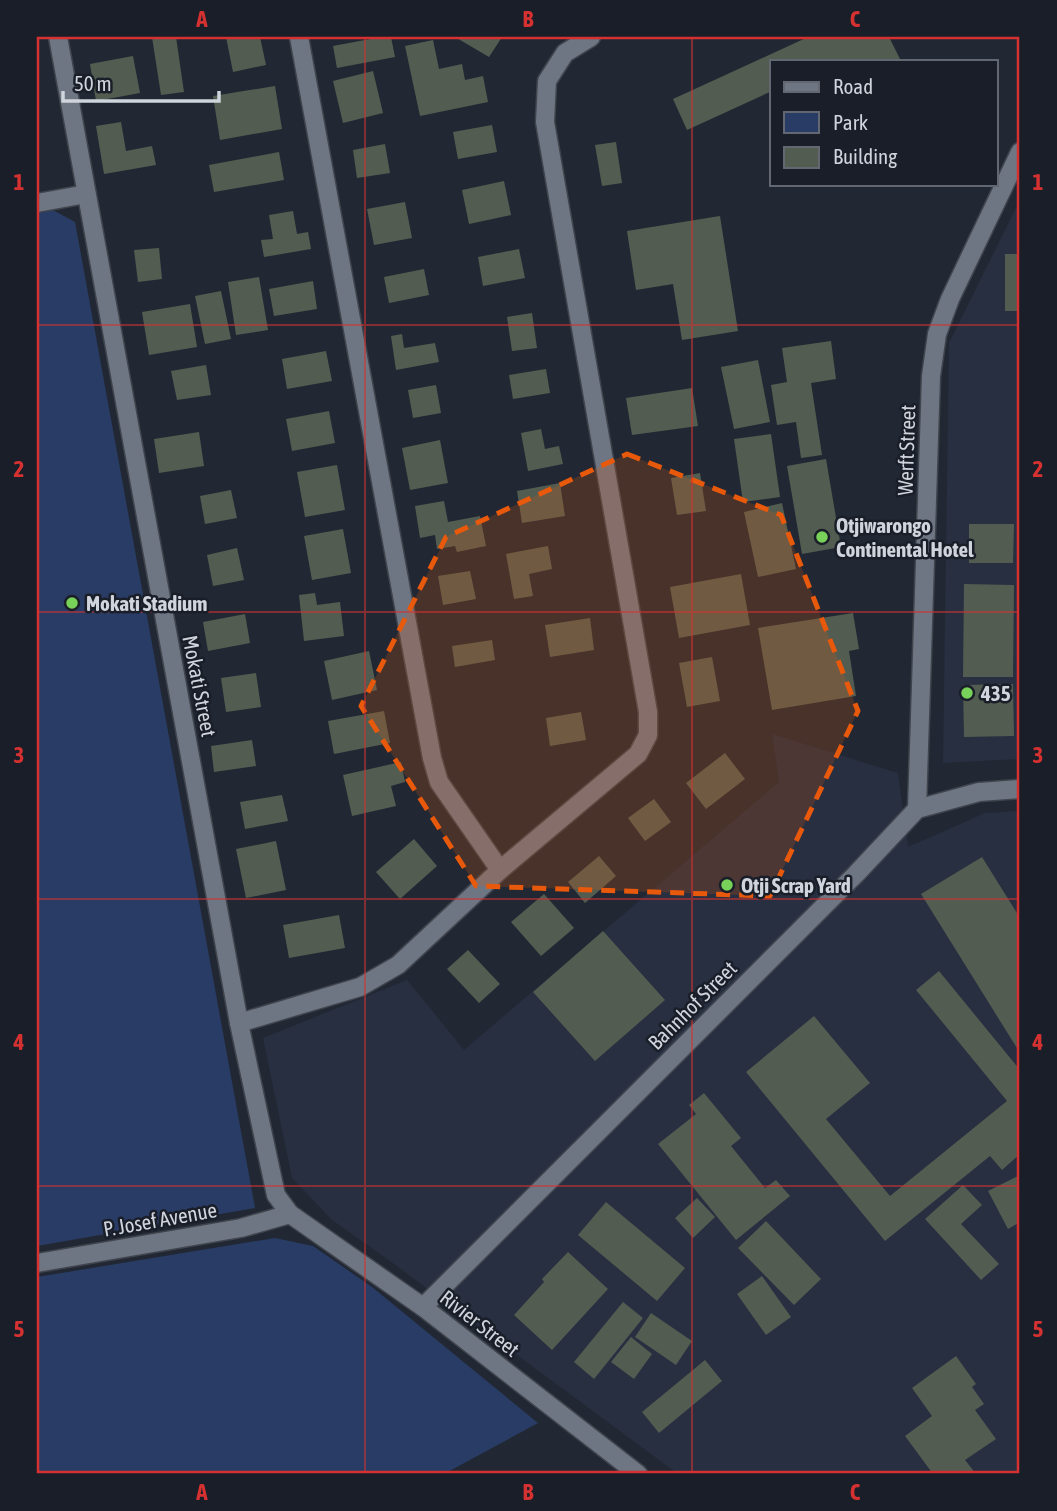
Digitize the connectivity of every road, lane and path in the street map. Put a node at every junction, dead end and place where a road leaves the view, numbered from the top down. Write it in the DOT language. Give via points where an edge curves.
graph roads {
  1 [pos="58,37"];
  2 [pos="299,37"];
  3 [pos="591,37"];
  4 [pos="1020,152"];
  5 [pos="86,194"];
  6 [pos="37,203"];
  7 [pos="1020,789"];
  8 [pos="917,809"];
  9 [pos="500,870"];
  10 [pos="239,1023"];
  11 [pos="290,1214"];
  12 [pos="37,1263"];
  13 [pos="423,1307"];
  14 [pos="638,1474"];
  1 -- 5 [label="street, Mokati Street"];
  2 -- 9 [label="street" via="432,758 439,782"];
  3 -- 9 [label="street" via="565,52 547,81 545,122 649,735 638,754"];
  4 -- 8 [label="street, Werft Street" via="937,334 931,376"];
  5 -- 6 [label="street"];
  5 -- 10 [label="street, Mokati Street"];
  7 -- 8 [label="street" via="979,792"];
  8 -- 13 [label="street, Bahnhof Street"];
  9 -- 10 [label="street" via="398,965 360,987"];
  10 -- 11 [label="street, Mokati Street" via="276,1195"];
  11 -- 12 [label="street, P. Josef Avenue" via="241,1228"];
  11 -- 13 [label="street, Rivier Street"];
  13 -- 14 [label="street, Rivier Street"];
}
